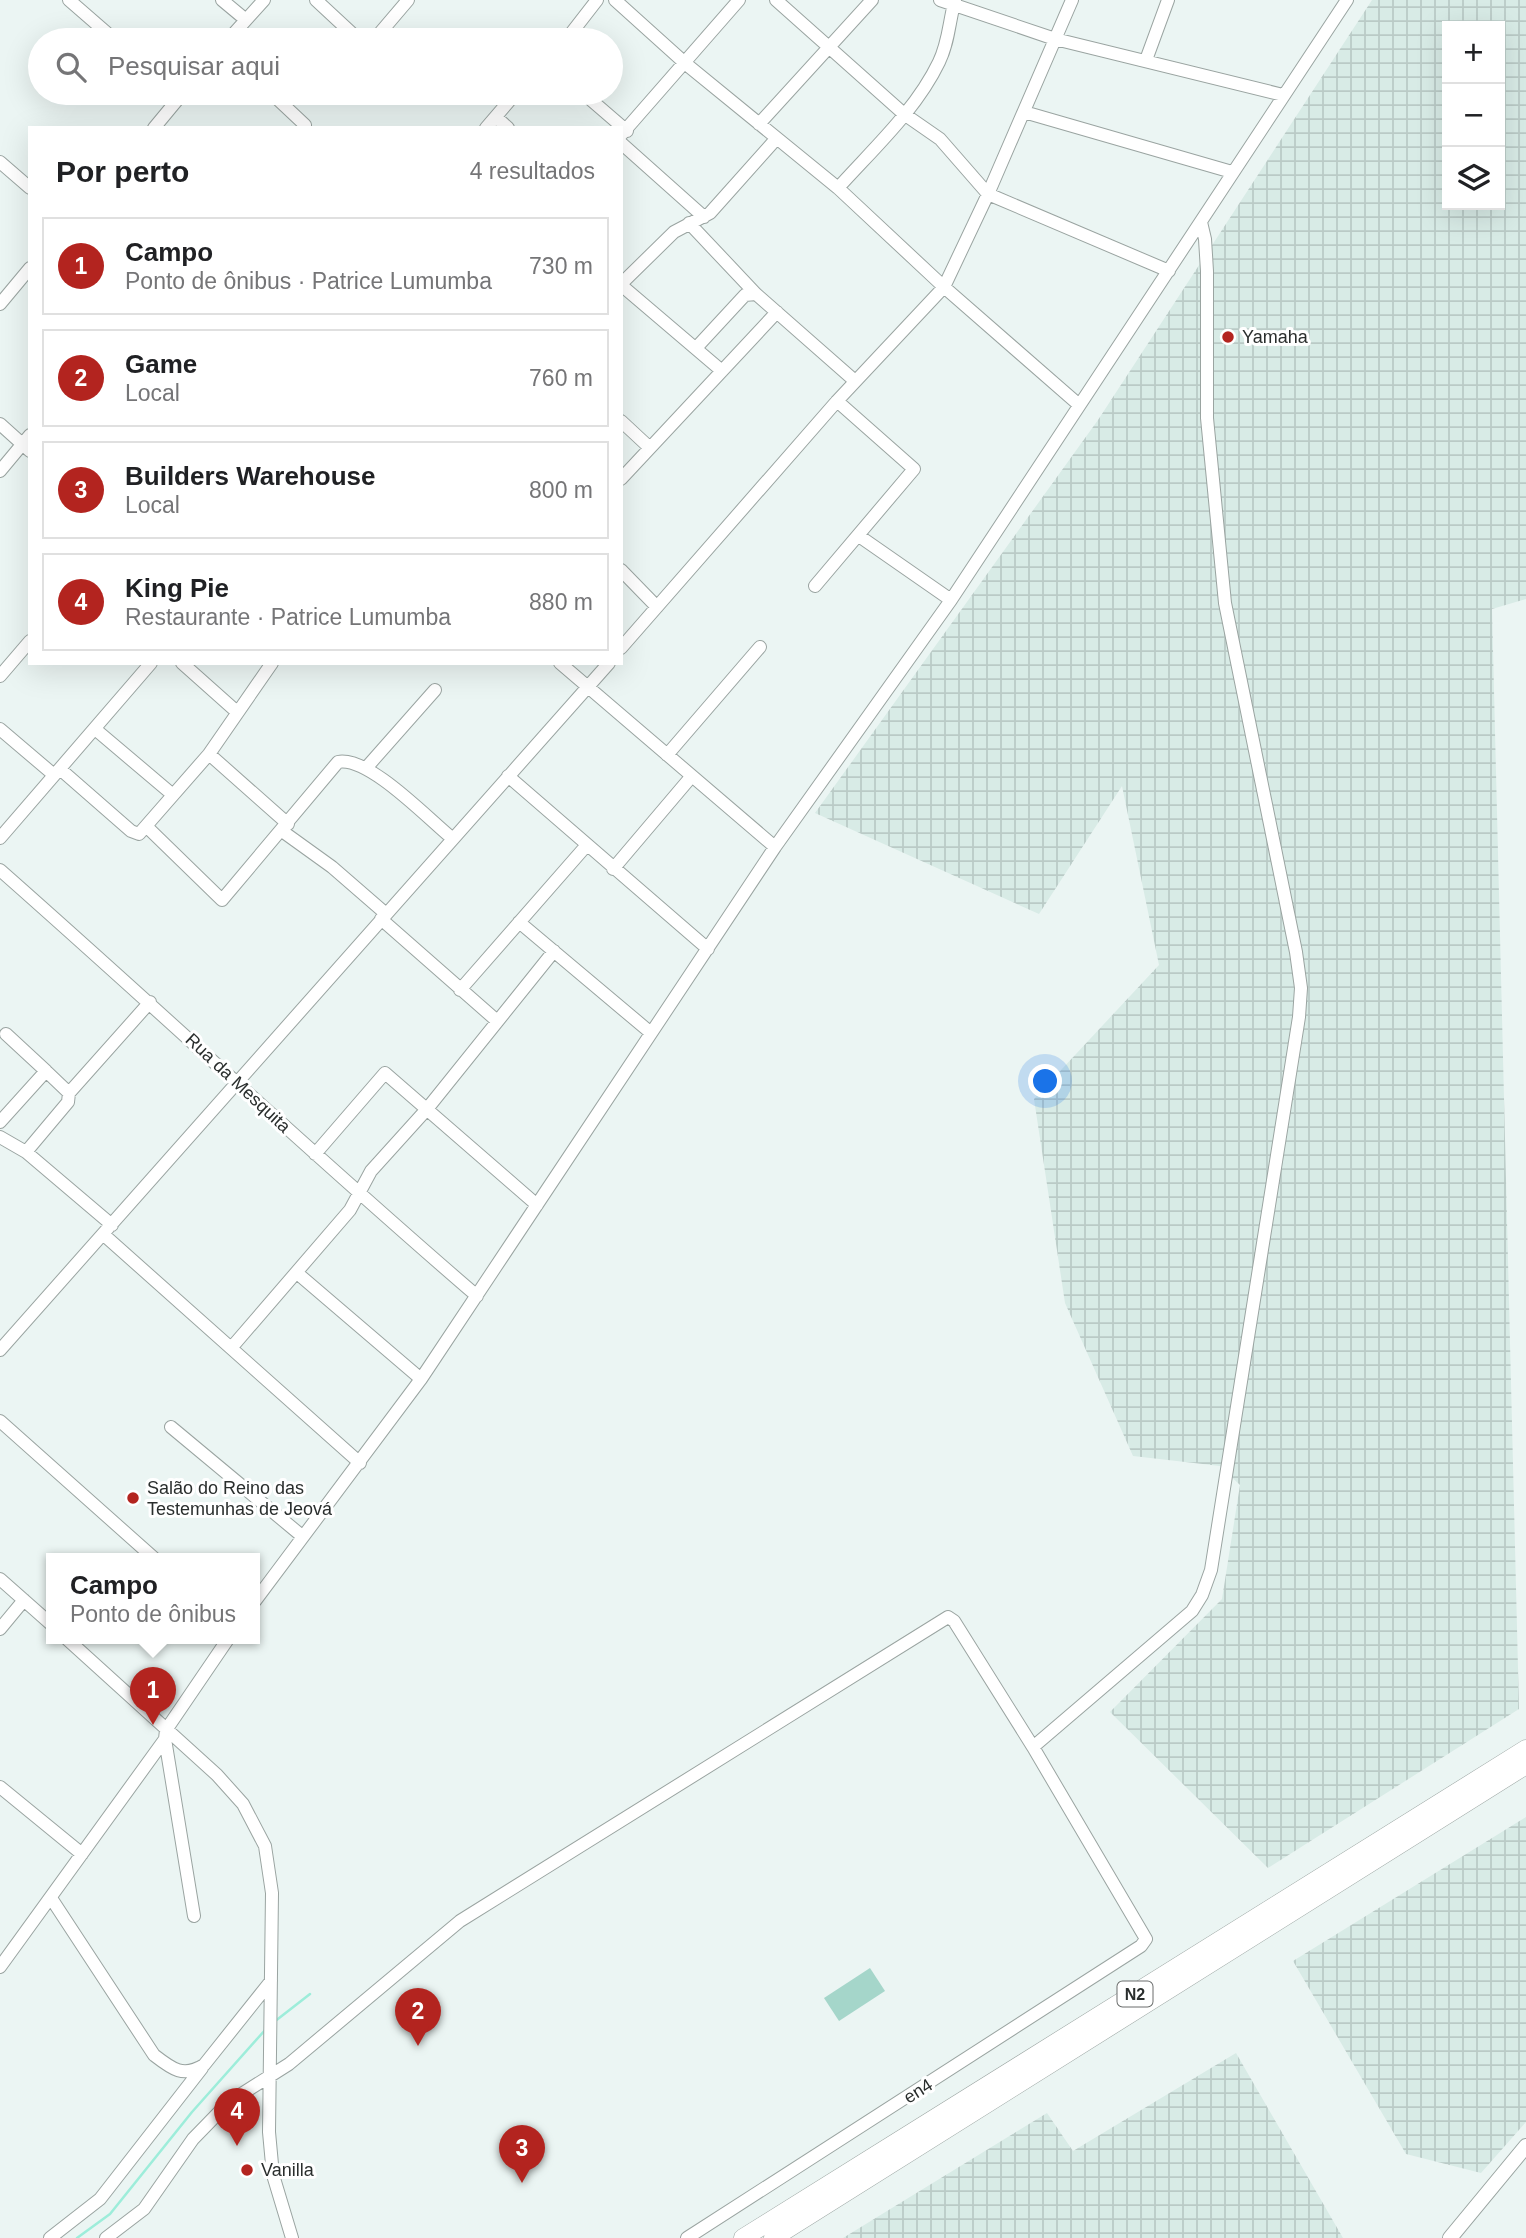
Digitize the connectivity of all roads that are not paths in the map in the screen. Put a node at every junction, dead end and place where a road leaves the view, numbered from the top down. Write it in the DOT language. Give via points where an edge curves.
graph roads {
  1 [pos="69,0"];
  2 [pos="222,0"];
  3 [pos="264,0"];
  4 [pos="316,0"];
  5 [pos="408,0"];
  6 [pos="597,0"];
  7 [pos="615,0"];
  8 [pos="738,0"];
  9 [pos="776,0"];
  10 [pos="872,0"];
  11 [pos="940,0"];
  12 [pos="1072,0"];
  13 [pos="1168,0"];
  14 [pos="1346,0"];
  15 [pos="955,2"];
  16 [pos="246,20"];
  17 [pos="101,28"];
  18 [pos="239,28"];
  19 [pos="346,28"];
  20 [pos="384,28"];
  21 [pos="575,28"];
  22 [pos="1055,38"];
  23 [pos="830,47"];
  24 [pos="1146,60"];
  25 [pos="686,64"];
  26 [pos="1283,95"];
  27 [pos="171,105"];
  28 [pos="284,105"];
  29 [pos="506,105"];
  30 [pos="594,105"];
  31 [pos="1024,112"];
  32 [pos="904,114"];
  33 [pos="496,117"];
  34 [pos="758,124"];
  35 [pos="155,126"];
  36 [pos="304,126"];
  37 [pos="488,126"];
  38 [pos="506,126"];
  39 [pos="614,126"];
  40 [pos="623,136"];
  41 [pos="776,139"];
  42 [pos="0,162"];
  43 [pos="1232,172"];
  44 [pos="28,186"];
  45 [pos="838,188"];
  46 [pos="988,194"];
  47 [pos="704,217"];
  48 [pos="1201,222"];
  49 [pos="689,223"];
  50 [pos="28,270"];
  51 [pos="1168,271"];
  52 [pos="623,282"];
  53 [pos="623,286"];
  54 [pos="944,287"];
  55 [pos="756,293"];
  56 [pos="0,304"];
  57 [pos="777,312"];
  58 [pos="696,348"];
  59 [pos="722,370"];
  60 [pos="855,381"];
  61 [pos="836,401"];
  62 [pos="1078,404"];
  63 [pos="623,423"];
  64 [pos="0,424"];
  65 [pos="27,443"];
  66 [pos="650,448"];
  67 [pos="0,471"];
  68 [pos="623,477"];
  69 [pos="859,536"];
  70 [pos="623,572"];
  71 [pos="815,586"];
  72 [pos="951,600"];
  73 [pos="657,607"];
  74 [pos="28,643"];
  75 [pos="623,647"];
  76 [pos="760,647"];
  77 [pos="150,665"];
  78 [pos="184,665"];
  79 [pos="271,665"];
  80 [pos="562,665"];
  81 [pos="606,665"];
  82 [pos="0,676"];
  83 [pos="587,688"];
  84 [pos="435,690"];
  85 [pos="237,712"];
  86 [pos="0,729"];
  87 [pos="95,729"];
  88 [pos="209,754"];
  89 [pos="667,755"];
  90 [pos="367,767"];
  91 [pos="57,772"];
  92 [pos="508,776"];
  93 [pos="691,777"];
  94 [pos="173,795"];
  95 [pos="147,827"];
  96 [pos="285,827"];
  97 [pos="0,838"];
  98 [pos="453,839"];
  99 [pos="586,846"];
  100 [pos="775,847"];
  101 [pos="612,869"];
  102 [pos="0,870"];
  103 [pos="383,916"];
  104 [pos="519,922"];
  105 [pos="708,949"];
  106 [pos="554,951"];
  107 [pos="460,990"];
  108 [pos="150,1003"];
  109 [pos="496,1020"];
  110 [pos="651,1033"];
  111 [pos="6,1034"];
  112 [pos="46,1071"];
  113 [pos="236,1082"];
  114 [pos="69,1093"];
  115 [pos="427,1110"];
  116 [pos="0,1122"];
  117 [pos="0,1137"];
  118 [pos="26,1152"];
  119 [pos="315,1154"];
  120 [pos="359,1194"];
  121 [pos="537,1205"];
  122 [pos="108,1230"];
  123 [pos="297,1273"];
  124 [pos="477,1296"];
  125 [pos="232,1347"];
  126 [pos="0,1350"];
  127 [pos="421,1379"];
  128 [pos="0,1421"];
  129 [pos="170,1427"];
  130 [pos="360,1463"];
  131 [pos="302,1536"];
  132 [pos="148,1553"];
  133 [pos="0,1579"];
  134 [pos="260,1593"];
  135 [pos="24,1600"];
  136 [pos="46,1620"];
  137 [pos="0,1629"];
  138 [pos="72,1644"];
  139 [pos="225,1644"];
  140 [pos="166,1734"];
  141 [pos="1033,1747"];
  142 [pos="1526,1749"];
  143 [pos="1526,1765"];
  144 [pos="0,1787"];
  145 [pos="82,1854"];
  146 [pos="51,1898"];
  147 [pos="194,1916"];
  148 [pos="0,1967"];
  149 [pos="271,1982"];
  150 [pos="204,2065"];
  151 [pos="269,2077"];
  152 [pos="1526,2146"];
  153 [pos="50,2238"];
  154 [pos="106,2238"];
  155 [pos="292,2238"];
  156 [pos="687,2238"];
  157 [pos="743,2238"];
  158 [pos="773,2238"];
  159 [pos="1450,2238"];
  1 -- 17 [label="street"];
  2 -- 16 [label="street"];
  3 -- 16 [label="street"];
  4 -- 19 [label="street"];
  5 -- 20 [label="street"];
  6 -- 21 [label="street"];
  7 -- 25 [label="street"];
  8 -- 25 [label="street"];
  9 -- 23 [label="street"];
  10 -- 23 [label="street"];
  11 -- 15 [label="street"];
  12 -- 22 [label="street"];
  13 -- 24 [label="street"];
  14 -- 26 [label="street"];
  15 -- 22 [label="street"];
  15 -- 32 [label="street" via="940,61"];
  16 -- 18 [label="street"];
  22 -- 24 [label="street"];
  22 -- 31 [label="street"];
  23 -- 32 [label="street"];
  23 -- 34 [label="street"];
  24 -- 26 [label="street"];
  25 -- 34 [label="street"];
  25 -- 40 [label="street"];
  26 -- 43 [label="street"];
  27 -- 35 [label="street"];
  28 -- 36 [label="street"];
  29 -- 33 [label="street"];
  30 -- 39 [label="street"];
  31 -- 43 [label="street"];
  31 -- 46 [label="street"];
  32 -- 45 [label="street"];
  32 -- 46 [label="street" via="940,139"];
  33 -- 37 [label="street"];
  33 -- 38 [label="street"];
  34 -- 41 [label="street"];
  40 -- 47 [label="street"];
  41 -- 45 [label="street"];
  41 -- 47 [label="street"];
  42 -- 44 [label="street"];
  43 -- 48 [label="street"];
  45 -- 54 [label="street"];
  46 -- 51 [label="street"];
  46 -- 54 [label="street"];
  47 -- 49 [label="street"];
  48 -- 51 [label="street"];
  48 -- 141 [label="street" via="1206,247 1207,418 1224,590 1296,952 1299,1017 1210,1570 1202,1595 1192,1611"];
  49 -- 52 [label="street"];
  49 -- 55 [label="street"];
  50 -- 56 [label="street"];
  51 -- 62 [label="street"];
  53 -- 58 [label="street"];
  54 -- 60 [label="street"];
  54 -- 62 [label="street"];
  55 -- 57 [label="street"];
  55 -- 58 [label="street" via="738,301"];
  57 -- 59 [label="street"];
  57 -- 60 [label="street"];
  58 -- 59 [label="street"];
  59 -- 66 [label="street"];
  60 -- 61 [label="street"];
  61 -- 69 [label="street" via="914,470"];
  61 -- 73 [label="street"];
  62 -- 72 [label="street"];
  63 -- 66 [label="street"];
  64 -- 65 [label="street"];
  65 -- 67 [label="street"];
  66 -- 68 [label="street"];
  69 -- 71 [label="street"];
  69 -- 72 [label="street"];
  70 -- 73 [label="street"];
  72 -- 100 [label="street"];
  73 -- 75 [label="street"];
  74 -- 82 [label="street"];
  76 -- 89 [label="street"];
  77 -- 87 [label="street"];
  78 -- 85 [label="street"];
  79 -- 85 [label="street"];
  80 -- 83 [label="street"];
  81 -- 83 [label="street"];
  83 -- 89 [label="street"];
  83 -- 92 [label="street"];
  84 -- 90 [label="street"];
  85 -- 88 [label="street"];
  86 -- 91 [label="street"];
  87 -- 91 [label="street"];
  87 -- 94 [label="street"];
  88 -- 94 [label="street"];
  88 -- 96 [label="street"];
  89 -- 93 [label="street"];
  90 -- 96 [label="street" via="338,762"];
  90 -- 98 [label="street"];
  91 -- 95 [label="street" via="131,831 139,834"];
  91 -- 97 [label="street"];
  92 -- 98 [label="street"];
  92 -- 99 [label="street"];
  93 -- 100 [label="street"];
  93 -- 101 [label="street"];
  94 -- 95 [label="street"];
  95 -- 96 [label="street" via="222,900"];
  96 -- 103 [label="street"];
  98 -- 103 [label="street"];
  99 -- 101 [label="street"];
  99 -- 104 [label="street"];
  100 -- 105 [label="street"];
  101 -- 105 [label="street"];
  102 -- 108 [label="street, Rua da Mesquita"];
  103 -- 107 [label="street"];
  103 -- 113 [label="street"];
  104 -- 106 [label="street"];
  104 -- 107 [label="street"];
  105 -- 110 [label="street"];
  106 -- 109 [label="street"];
  106 -- 110 [label="street"];
  107 -- 109 [label="street"];
  108 -- 113 [label="street, Rua da Mesquita"];
  108 -- 114 [label="street"];
  109 -- 115 [label="street"];
  110 -- 121 [label="street"];
  111 -- 112 [label="street"];
  112 -- 114 [label="street"];
  112 -- 116 [label="street"];
  113 -- 119 [label="street, Rua da Mesquita"];
  113 -- 122 [label="street"];
  114 -- 118 [label="street" via="68,1102"];
  115 -- 119 [label="street" via="385,1073"];
  115 -- 120 [label="street" via="370,1171"];
  115 -- 121 [label="street"];
  117 -- 118 [label="street"];
  118 -- 122 [label="street"];
  119 -- 120 [label="street, Rua da Mesquita"];
  120 -- 123 [label="street"];
  120 -- 124 [label="street, Rua da Mesquita"];
  121 -- 124 [label="street"];
  122 -- 125 [label="street"];
  122 -- 126 [label="street"];
  123 -- 125 [label="street"];
  123 -- 127 [label="street"];
  124 -- 127 [label="street"];
  125 -- 130 [label="street"];
  127 -- 130 [label="street"];
  128 -- 132 [label="street"];
  129 -- 131 [label="street"];
  130 -- 131 [label="street"];
  131 -- 134 [label="street"];
  133 -- 135 [label="street"];
  135 -- 136 [label="street"];
  135 -- 137 [label="street"];
  138 -- 140 [label="street"];
  139 -- 140 [label="street"];
  140 -- 145 [label="street"];
  140 -- 147 [label="street"];
  140 -- 149 [label="street" via="229,1787 260,1835 272,1893"];
  141 -- 151 [label="street" via="954,1621 943,1618 460,1921"];
  141 -- 156 [label="street, en4" via="1146,1938 1141,1946"];
  142 -- 157 [label="highway, N2"];
  143 -- 158 [label="highway, N2"];
  144 -- 145 [label="street"];
  145 -- 146 [label="street"];
  146 -- 148 [label="street"];
  146 -- 150 [label="street" via="154,2055 185,2073"];
  149 -- 150 [label="street"];
  149 -- 151 [label="street"];
  150 -- 153 [label="street" via="100,2199"];
  151 -- 154 [label="street" via="246,2089 214,2117 144,2209"];
  151 -- 155 [label="street" via="273,2175"];
  152 -- 159 [label="main road"];
}
